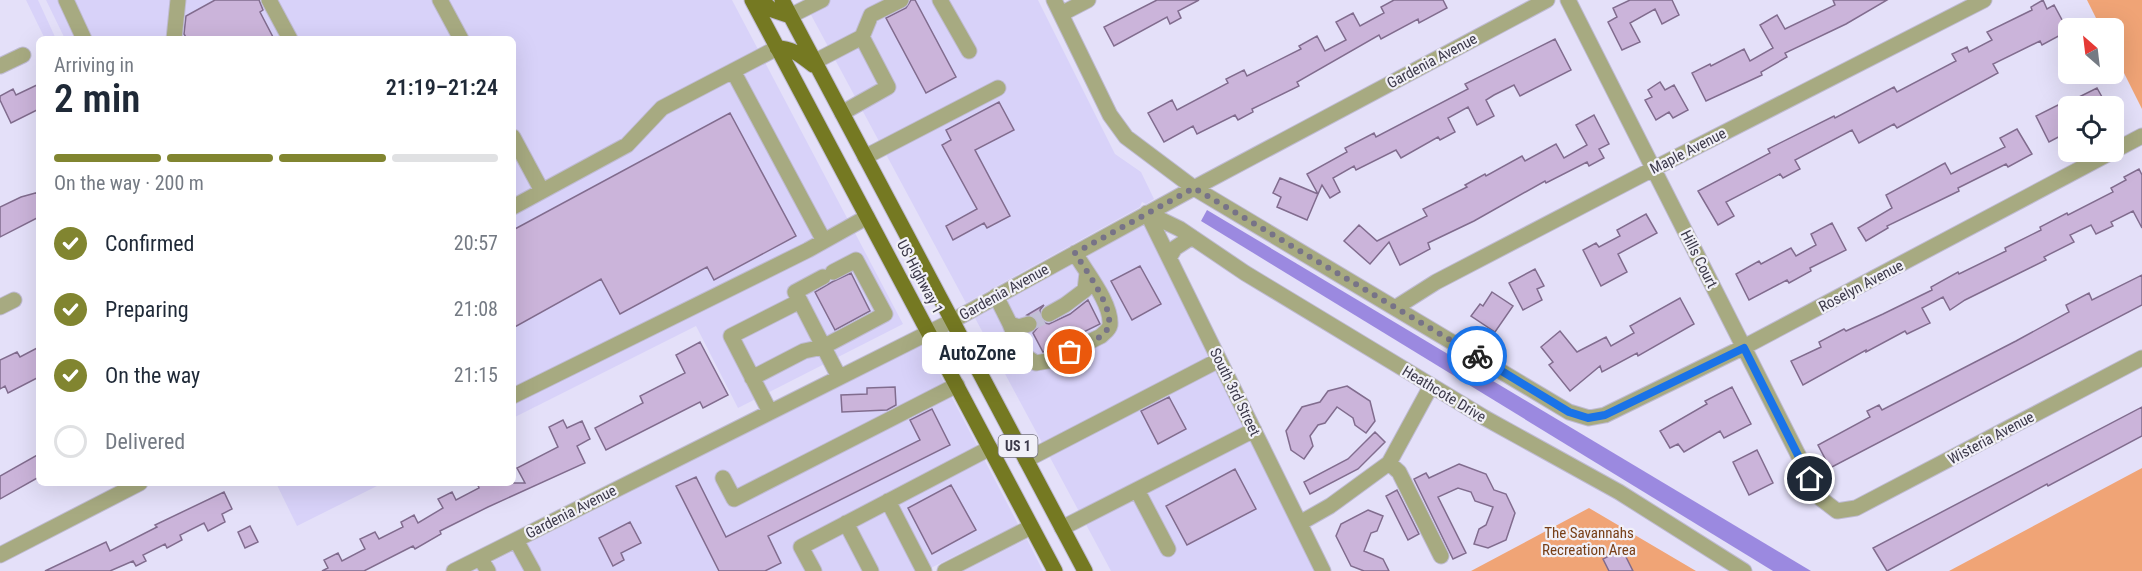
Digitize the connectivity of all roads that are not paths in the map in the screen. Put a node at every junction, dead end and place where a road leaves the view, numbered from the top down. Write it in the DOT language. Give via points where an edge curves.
graph roads {
  1 [pos="66,0"];
  2 [pos="178,0"];
  3 [pos="269,0"];
  4 [pos="440,0"];
  5 [pos="752,0"];
  6 [pos="761,0"];
  7 [pos="782,0"];
  8 [pos="822,0"];
  9 [pos="901,0"];
  10 [pos="940,0"];
  11 [pos="1054,0"];
  12 [pos="1088,0"];
  13 [pos="1547,0"];
  14 [pos="1568,0"];
  15 [pos="1984,0"];
  16 [pos="1061,14"];
  17 [pos="790,16"];
  18 [pos="83,36"];
  19 [pos="174,36"];
  20 [pos="288,36"];
  21 [pos="459,36"];
  22 [pos="862,37"];
  23 [pos="777,48"];
  24 [pos="969,51"];
  25 [pos="23,55"];
  26 [pos="0,66"];
  27 [pos="817,66"];
  28 [pos="733,71"];
  29 [pos="998,88"];
  30 [pos="842,113"];
  31 [pos="2142,136"];
  32 [pos="516,143"];
  33 [pos="865,157"];
  34 [pos="1653,169"];
  35 [pos="1194,188"];
  36 [pos="542,191"];
  37 [pos="516,205"];
  38 [pos="1147,213"];
  39 [pos="867,217"];
  40 [pos="1192,237"];
  41 [pos="824,241"];
  42 [pos="1075,253"];
  43 [pos="1169,258"];
  44 [pos="1087,273"];
  45 [pos="996,296"];
  46 [pos="800,301"];
  47 [pos="1395,308"];
  48 [pos="1049,314"];
  49 [pos="952,321"];
  50 [pos="1010,324"];
  51 [pos="1029,324"];
  52 [pos="928,332"];
  53 [pos="823,347"];
  54 [pos="1744,348"];
  55 [pos="2142,358"];
  56 [pos="1219,360"];
  57 [pos="839,377"];
  58 [pos="752,378"];
  59 [pos="957,385"];
  60 [pos="1431,386"];
  61 [pos="516,395"];
  62 [pos="770,412"];
  63 [pos="1254,430"];
  64 [pos="990,448"];
  65 [pos="1026,460"];
  66 [pos="1389,463"];
  67 [pos="723,478"];
  68 [pos="134,486"];
  69 [pos="1137,490"];
  70 [pos="888,501"];
  71 [pos="1838,511"];
  72 [pos="846,523"];
  73 [pos="1300,523"];
  74 [pos="1031,527"];
  75 [pos="1062,528"];
  76 [pos="516,540"];
  77 [pos="1168,549"];
  78 [pos="0,555"];
  79 [pos="1441,556"];
  80 [pos="484,565"];
  81 [pos="454,571"];
  82 [pos="533,571"];
  83 [pos="814,571"];
  84 [pos="871,571"];
  85 [pos="924,571"];
  86 [pos="945,571"];
  87 [pos="1055,571"];
  88 [pos="1085,571"];
  89 [pos="1323,571"];
  90 [pos="1744,571"];
  1 -- 18 [label="street"];
  2 -- 19 [label="street"];
  3 -- 20 [label="street"];
  4 -- 21 [label="street"];
  5 -- 23 [label="main road, US Highway 1 / US 1"];
  6 -- 17 [label="main road" via="772,10"];
  7 -- 17 [label="main road, US Highway 1 / US 1"];
  8 -- 17 [label="street"];
  9 -- 22 [label="street" via="871,15"];
  10 -- 24 [label="street"];
  11 -- 16 [label="street"];
  12 -- 16 [label="street"];
  13 -- 35 [label="street, Gardenia Avenue"];
  14 -- 34 [label="street, Hills Court"];
  15 -- 34 [label="street, Maple Avenue"];
  16 -- 35 [label="street" via="1110,115 1126,137"];
  17 -- 27 [label="main road, US Highway 1 / US 1"];
  22 -- 27 [label="street"];
  22 -- 30 [label="street" via="888,87"];
  23 -- 27 [label="main road" via="796,51"];
  23 -- 28 [label="street"];
  23 -- 39 [label="main road, US Highway 1 / US 1"];
  25 -- 26 [label="street"];
  27 -- 30 [label="main road, US Highway 1 / US 1"];
  28 -- 36 [label="street" via="662,108 627,145"];
  28 -- 41 [label="street"];
  29 -- 33 [label="street"];
  30 -- 33 [label="main road, US Highway 1 / US 1"];
  31 -- 54 [label="street, Roselyn Avenue"];
  32 -- 36 [label="street"];
  33 -- 49 [label="main road, US Highway 1 / US 1"];
  34 -- 47 [label="street, Maple Avenue" via="1436,282"];
  34 -- 54 [label="street, Hills Court"];
  35 -- 38 [label="street, Gardenia Avenue"];
  35 -- 47 [label="street"];
  36 -- 37 [label="street"];
  38 -- 40 [label="street, Heathcote Drive"];
  38 -- 42 [label="street, Gardenia Avenue"];
  38 -- 43 [label="street, South 3rd Street"];
  39 -- 41 [label="street"];
  39 -- 52 [label="main road, US Highway 1 / US 1"];
  40 -- 43 [label="street" via="1175,248"];
  40 -- 60 [label="street, Heathcote Drive"];
  41 -- 61 [label="street"];
  42 -- 44 [label="street"];
  42 -- 45 [label="street, Gardenia Avenue"];
  43 -- 56 [label="street, South 3rd Street"];
  44 -- 48 [label="street" via="1085,290"];
  44 -- 50 [label="street" via="1100,293 1110,323 1101,336 1053,360 1036,363 1022,354"];
  45 -- 49 [label="street, Gardenia Avenue"];
  45 -- 50 [label="street"];
  46 -- 53 [label="street"];
  46 -- 53 [label="street" via="795,292 856,260 885,314"];
  46 -- 58 [label="street" via="731,336"];
  47 -- 54 [label="street, Roselyn Avenue" via="1569,412 1588,418 1605,415"];
  49 -- 52 [label="street, Gardenia Avenue"];
  49 -- 65 [label="main road, US Highway 1 / US 1"];
  50 -- 51 [label="street"];
  52 -- 57 [label="street, Gardenia Avenue"];
  52 -- 59 [label="main road, US Highway 1 / US 1"];
  53 -- 57 [label="street"];
  53 -- 58 [label="street" via="804,351"];
  54 -- 71 [label="street, Hills Court" via="1820,498"];
  55 -- 71 [label="street, Wisteria Avenue" via="1856,508"];
  56 -- 63 [label="street, South 3rd Street"];
  56 -- 65 [label="street"];
  57 -- 62 [label="street, Gardenia Avenue"];
  58 -- 62 [label="street"];
  59 -- 64 [label="main road, US Highway 1 / US 1"];
  59 -- 67 [label="street" via="734,499"];
  60 -- 66 [label="street"];
  60 -- 90 [label="street, Heathcote Drive" via="1619,492"];
  62 -- 76 [label="street, Gardenia Avenue"];
  63 -- 69 [label="street"];
  63 -- 73 [label="street, South 3rd Street"];
  64 -- 70 [label="street"];
  64 -- 74 [label="main road, US Highway 1 / US 1"];
  65 -- 75 [label="main road, US Highway 1 / US 1"];
  66 -- 73 [label="street"];
  66 -- 79 [label="street" via="1399,472"];
  68 -- 78 [label="street"];
  69 -- 75 [label="street"];
  69 -- 77 [label="street"];
  70 -- 72 [label="street"];
  70 -- 85 [label="street"];
  72 -- 83 [label="street" via="801,547"];
  72 -- 84 [label="street"];
  73 -- 89 [label="street, South 3rd Street"];
  74 -- 86 [label="street"];
  74 -- 87 [label="main road, US Highway 1 / US 1"];
  75 -- 88 [label="main road, US Highway 1 / US 1"];
  76 -- 80 [label="street, Gardenia Avenue"];
  76 -- 82 [label="street"];
  80 -- 81 [label="street, Gardenia Avenue"];
}
